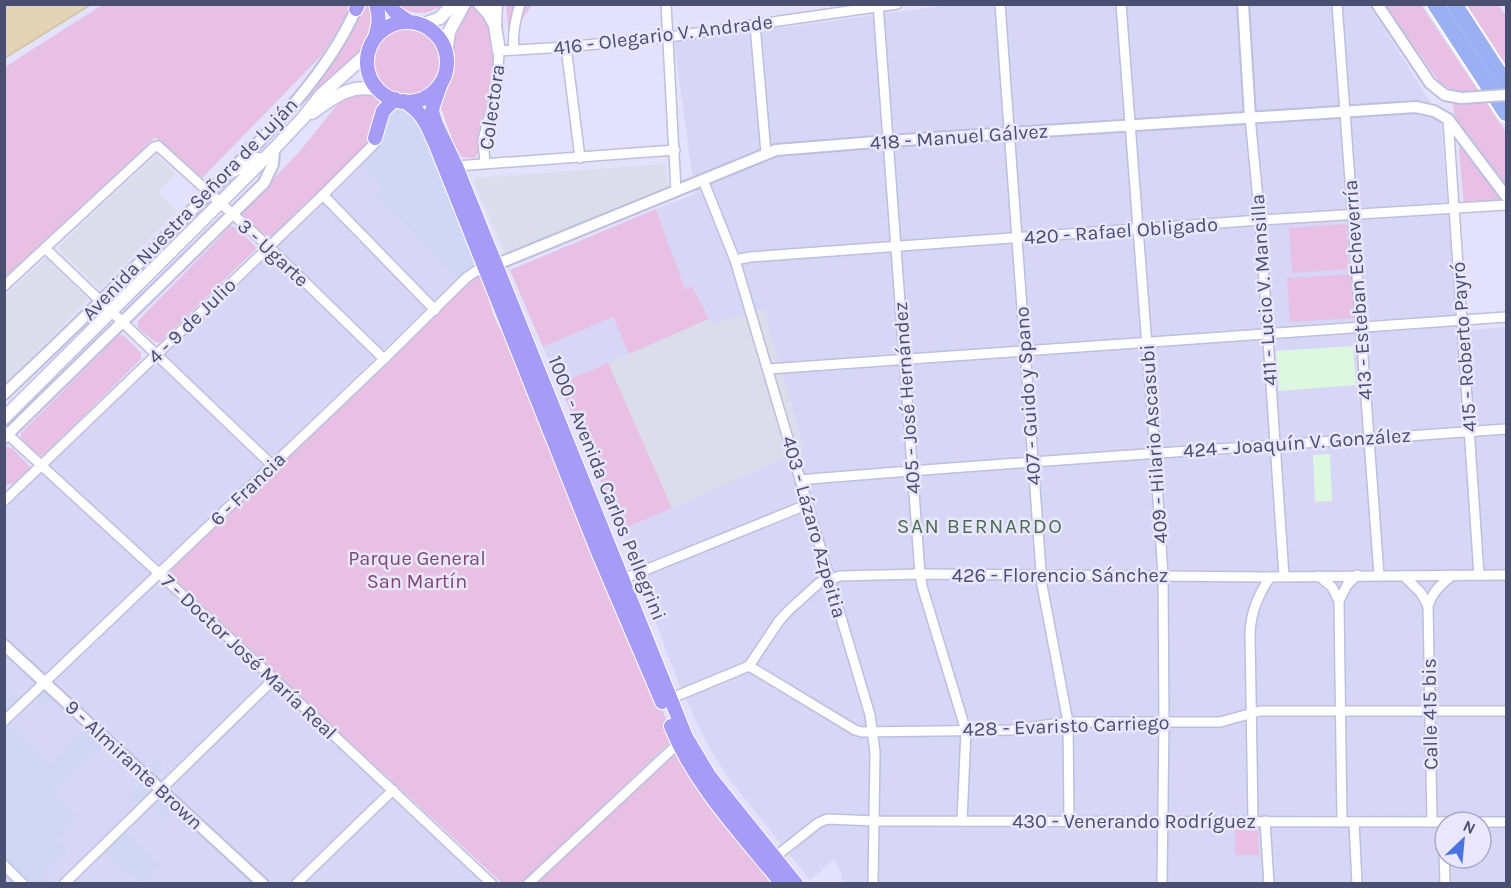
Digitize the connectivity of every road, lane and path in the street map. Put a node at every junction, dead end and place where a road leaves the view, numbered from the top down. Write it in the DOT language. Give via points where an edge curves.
graph roads {
  1 [pos="376,4"];
  2 [pos="389,4"];
  3 [pos="453,4"];
  4 [pos="464,4"];
  5 [pos="480,4"];
  6 [pos="496,4"];
  7 [pos="520,4"];
  8 [pos="666,4"];
  9 [pos="897,4"];
  10 [pos="1000,4"];
  11 [pos="1121,4"];
  12 [pos="1242,4"];
  13 [pos="1337,4"];
  14 [pos="1377,4"];
  15 [pos="1435,4"];
  16 [pos="1454,4"];
  17 [pos="878,6"];
  18 [pos="357,7"];
  19 [pos="416,23"];
  20 [pos="495,26"];
  21 [pos="755,26"];
  22 [pos="375,37"];
  23 [pos="669,37"];
  24 [pos="566,47"];
  25 [pos="514,50"];
  26 [pos="499,51"];
  27 [pos="369,52"];
  28 [pos="446,54"];
  29 [pos="441,83"];
  30 [pos="1506,84"];
  31 [pos="380,91"];
  32 [pos="1506,95"];
  33 [pos="399,100"];
  34 [pos="1345,111"];
  35 [pos="1506,113"];
  36 [pos="1250,117"];
  37 [pos="1446,117"];
  38 [pos="303,118"];
  39 [pos="1131,126"];
  40 [pos="1009,133"];
  41 [pos="375,138"];
  42 [pos="888,141"];
  43 [pos="251,148"];
  44 [pos="274,149"];
  45 [pos="675,150"];
  46 [pos="766,153"];
  47 [pos="580,158"];
  48 [pos="485,163"];
  49 [pos="246,166"];
  50 [pos="456,166"];
  51 [pos="228,173"];
  52 [pos="703,180"];
  53 [pos="238,185"];
  54 [pos="676,191"];
  55 [pos="208,193"];
  56 [pos="323,195"];
  57 [pos="1506,196"];
  58 [pos="220,204"];
  59 [pos="1506,205"];
  60 [pos="1454,207"];
  61 [pos="231,214"];
  62 [pos="1353,214"];
  63 [pos="1260,220"];
  64 [pos="1139,230"];
  65 [pos="1017,239"];
  66 [pos="269,247"];
  67 [pos="895,247"];
  68 [pos="45,248"];
  69 [pos="735,260"];
  70 [pos="490,267"];
  71 [pos="4,286"];
  72 [pos="101,302"];
  73 [pos="435,310"];
  74 [pos="112,312"];
  75 [pos="1506,317"];
  76 [pos="1462,321"];
  77 [pos="122,323"];
  78 [pos="1361,326"];
  79 [pos="1268,334"];
  80 [pos="1147,342"];
  81 [pos="1024,350"];
  82 [pos="157,355"];
  83 [pos="384,359"];
  84 [pos="906,359"];
  85 [pos="768,369"];
  86 [pos="4,394"];
  87 [pos="4,418"];
  88 [pos="1506,429"];
  89 [pos="1470,432"];
  90 [pos="6,435"];
  91 [pos="1369,439"];
  92 [pos="1274,446"];
  93 [pos="1155,452"];
  94 [pos="1032,463"];
  95 [pos="41,465"];
  96 [pos="272,465"];
  97 [pos="913,470"];
  98 [pos="800,480"];
  99 [pos="4,501"];
  100 [pos="806,505"];
  101 [pos="159,574"];
  102 [pos="920,574"];
  103 [pos="1041,575"];
  104 [pos="1357,575"];
  105 [pos="1379,575"];
  106 [pos="1453,575"];
  107 [pos="1479,575"];
  108 [pos="1506,575"];
  109 [pos="1163,576"];
  110 [pos="1284,576"];
  111 [pos="1319,576"];
  112 [pos="1404,576"];
  113 [pos="1270,577"];
  114 [pos="623,579"];
  115 [pos="828,579"];
  116 [pos="1339,601"];
  117 [pos="1428,606"];
  118 [pos="4,645"];
  119 [pos="749,666"];
  120 [pos="274,679"];
  121 [pos="44,681"];
  122 [pos="666,700"];
  123 [pos="1340,710"];
  124 [pos="1430,711"];
  125 [pos="1506,711"];
  126 [pos="1252,712"];
  127 [pos="4,721"];
  128 [pos="1164,721"];
  129 [pos="1068,722"];
  130 [pos="966,731"];
  131 [pos="874,732"];
  132 [pos="682,740"];
  133 [pos="160,790"];
  134 [pos="393,790"];
  135 [pos="875,821"];
  136 [pos="962,821"];
  137 [pos="1068,821"];
  138 [pos="1163,821"];
  139 [pos="1265,821"];
  140 [pos="1253,822"];
  141 [pos="1342,822"];
  142 [pos="1354,822"];
  143 [pos="1432,822"];
  144 [pos="775,857"];
  145 [pos="4,865"];
  146 [pos="23,884"];
  147 [pos="64,884"];
  148 [pos="263,884"];
  149 [pos="296,884"];
  150 [pos="492,884"];
  151 [pos="528,884"];
  152 [pos="782,884"];
  153 [pos="796,884"];
  154 [pos="873,884"];
  155 [pos="1162,884"];
  156 [pos="1269,884"];
  157 [pos="1357,884"];
  1 -- 22 [label="main road" via="379,25"];
  2 -- 19 [label="main road" via="395,12"];
  3 -- 19 [label="main road" via="440,18"];
  4 -- 28 [label="main road" via="448,32"];
  5 -- 20 [label="main road"];
  6 -- 20 [label="main road"];
  7 -- 25 [label="street" via="515,19"];
  8 -- 23 [label="street"];
  9 -- 17 [label="street, 416 - Olegario V. Andrade"];
  10 -- 40 [label="street, 407 - Guido y Spano"];
  11 -- 39 [label="street, 409 - Hilario Ascasubi"];
  12 -- 36 [label="street, 411 - Lucio V. Mansilla"];
  13 -- 34 [label="street, 413 - Esteban Echeverría"];
  14 -- 32 [label="street, bridge" via="1430,83 1444,94 1461,98"];
  15 -- 35 [label="highway"];
  16 -- 30 [label="highway"];
  17 -- 21 [label="street, 416 - Olegario V. Andrade"];
  17 -- 42 [label="street, 405 - José Hernández"];
  18 -- 43 [label="street, Avenida Nuestra Señora de Luján" via="346,32 313,81"];
  19 -- 22 [label="main road" via="394,24"];
  19 -- 28 [label="main road" via="438,37"];
  20 -- 26 [label="main road"];
  21 -- 23 [label="street, 416 - Olegario V. Andrade"];
  21 -- 46 [label="street"];
  22 -- 27 [label="main road"];
  23 -- 24 [label="street, 416 - Olegario V. Andrade"];
  23 -- 45 [label="street"];
  24 -- 25 [label="street, 416 - Olegario V. Andrade"];
  24 -- 47 [label="street"];
  25 -- 26 [label="street, 416 - Olegario V. Andrade"];
  26 -- 48 [label="street, Colectora" via="496,88 483,140"];
  27 -- 31 [label="main road" via="369,75"];
  27 -- 38 [label="main road, Avenida Nuestra Señora de Luján" via="321,95"];
  28 -- 29 [label="main road"];
  29 -- 33 [label="main road" via="428,96"];
  29 -- 50 [label="main road, 1000 - Avenida Carlos Pellegrini" via="432,112"];
  31 -- 33 [label="main road"];
  31 -- 38 [label="main road, Avenida Nuestra Señora de Luján" via="357,87"];
  33 -- 41 [label="main road" via="380,117"];
  33 -- 70 [label="main road, 1000 - Avenida Carlos Pellegrini" via="417,109 424,119"];
  34 -- 36 [label="street, 418 - Manuel Gálvez"];
  34 -- 37 [label="street, 418 - Manuel Gálvez" via="1416,107"];
  34 -- 62 [label="street, 413 - Esteban Echeverría"];
  36 -- 39 [label="street, 418 - Manuel Gálvez"];
  36 -- 63 [label="street, 411 - Lucio V. Mansilla"];
  37 -- 57 [label="street"];
  37 -- 60 [label="street, 415 - Roberto Payró"];
  38 -- 44 [label="main road, Avenida Nuestra Señora de Luján"];
  39 -- 40 [label="street, 418 - Manuel Gálvez"];
  39 -- 64 [label="street, 409 - Hilario Ascasubi"];
  40 -- 42 [label="street, 418 - Manuel Gálvez"];
  40 -- 65 [label="street, 407 - Guido y Spano"];
  41 -- 56 [label="street, 4 - 9 de Julio" via="374,144"];
  42 -- 46 [label="street, 418 - Manuel Gálvez"];
  42 -- 67 [label="street, 405 - José Hernández"];
  43 -- 49 [label="main road"];
  43 -- 51 [label="street, Avenida Nuestra Señora de Luján"];
  44 -- 49 [label="main road"];
  44 -- 53 [label="main road, Avenida Nuestra Señora de Luján"];
  44 -- 61 [label="street, Avenida Nuestra Señora de Luján" via="273,164 264,183"];
  45 -- 47 [label="street"];
  45 -- 54 [label="street"];
  46 -- 52 [label="street, 418 - Manuel Gálvez"];
  47 -- 48 [label="street"];
  48 -- 50 [label="street"];
  49 -- 51 [label="main road"];
  49 -- 53 [label="main road"];
  50 -- 70 [label="main road, 1000 - Avenida Carlos Pellegrini"];
  51 -- 55 [label="street, Avenida Nuestra Señora de Luján"];
  52 -- 54 [label="street, 418 - Manuel Gálvez"];
  52 -- 69 [label="street, 403 - Lázaro Azpeitia"];
  53 -- 58 [label="main road, Avenida Nuestra Señora de Luján"];
  54 -- 70 [label="street, 418 - Manuel Gálvez"];
  55 -- 58 [label="street, 3 - Ugarte"];
  55 -- 68 [label="street, 3 - Ugarte" via="161,148 154,147"];
  55 -- 72 [label="street, Avenida Nuestra Señora de Luján"];
  56 -- 66 [label="street, 4 - 9 de Julio"];
  56 -- 73 [label="street"];
  58 -- 61 [label="street, 3 - Ugarte"];
  58 -- 74 [label="main road, Avenida Nuestra Señora de Luján"];
  59 -- 60 [label="street, 420 - Rafael Obligado"];
  60 -- 62 [label="street, 420 - Rafael Obligado"];
  60 -- 76 [label="street, 415 - Roberto Payró"];
  61 -- 66 [label="street, 3 - Ugarte"];
  61 -- 77 [label="street, Avenida Nuestra Señora de Luján"];
  62 -- 63 [label="street, 420 - Rafael Obligado"];
  62 -- 78 [label="street, 413 - Esteban Echeverría"];
  63 -- 64 [label="street, 420 - Rafael Obligado"];
  63 -- 79 [label="street, 411 - Lucio V. Mansilla"];
  64 -- 65 [label="street, 420 - Rafael Obligado"];
  64 -- 80 [label="street, 409 - Hilario Ascasubi"];
  65 -- 67 [label="street, 420 - Rafael Obligado"];
  65 -- 81 [label="street, 407 - Guido y Spano"];
  66 -- 82 [label="street, 4 - 9 de Julio"];
  66 -- 83 [label="street, 3 - Ugarte"];
  67 -- 69 [label="street, 420 - Rafael Obligado"];
  67 -- 84 [label="street, 405 - José Hernández"];
  68 -- 71 [label="street"];
  68 -- 72 [label="street"];
  69 -- 85 [label="street, 403 - Lázaro Azpeitia"];
  70 -- 73 [label="street, 6 - Francia" via="466,278"];
  70 -- 114 [label="main road, 1000 - Avenida Carlos Pellegrini"];
  70 -- 122 [label="main road, 1000 - Avenida Carlos Pellegrini" via="598,552"];
  72 -- 74 [label="street"];
  72 -- 86 [label="street, Avenida Nuestra Señora de Luján"];
  73 -- 83 [label="street, 6 - Francia"];
  74 -- 77 [label="street"];
  74 -- 87 [label="main road, Avenida Nuestra Señora de Luján"];
  75 -- 76 [label="street"];
  76 -- 78 [label="street"];
  76 -- 89 [label="street, 415 - Roberto Payró"];
  77 -- 82 [label="street"];
  77 -- 90 [label="street, Avenida Nuestra Señora de Luján"];
  78 -- 79 [label="street"];
  78 -- 91 [label="street, 413 - Esteban Echeverría"];
  79 -- 80 [label="street"];
  79 -- 92 [label="street, 411 - Lucio V. Mansilla"];
  80 -- 81 [label="street"];
  80 -- 93 [label="street, 409 - Hilario Ascasubi"];
  81 -- 84 [label="street"];
  81 -- 94 [label="street, 407 - Guido y Spano"];
  82 -- 95 [label="street, 4 - 9 de Julio"];
  82 -- 96 [label="street"];
  83 -- 96 [label="street, 6 - Francia"];
  84 -- 85 [label="street"];
  84 -- 97 [label="street, 405 - José Hernández"];
  85 -- 98 [label="street, 403 - Lázaro Azpeitia"];
  88 -- 89 [label="street, 424 - Joaquín V. González"];
  89 -- 91 [label="street, 424 - Joaquín V. González"];
  89 -- 107 [label="street, 415 - Roberto Payró"];
  90 -- 95 [label="street, 7 - Doctor José María Real"];
  91 -- 92 [label="street, 424 - Joaquín V. González"];
  91 -- 105 [label="street, 413 - Esteban Echeverría"];
  92 -- 93 [label="street, 424 - Joaquín V. González"];
  92 -- 110 [label="street, 411 - Lucio V. Mansilla"];
  93 -- 94 [label="street, 424 - Joaquín V. González"];
  93 -- 109 [label="street, 409 - Hilario Ascasubi"];
  94 -- 97 [label="street, 424 - Joaquín V. González"];
  94 -- 103 [label="street, 407 - Guido y Spano"];
  95 -- 99 [label="street, 4 - 9 de Julio"];
  95 -- 101 [label="street, 7 - Doctor José María Real"];
  96 -- 101 [label="street, 6 - Francia"];
  97 -- 98 [label="street, 424 - Joaquín V. González"];
  97 -- 102 [label="street, 405 - José Hernández"];
  98 -- 100 [label="street, 403 - Lázaro Azpeitia"];
  100 -- 114 [label="street"];
  100 -- 115 [label="street, 403 - Lázaro Azpeitia"];
  101 -- 120 [label="street, 7 - Doctor José María Real"];
  101 -- 121 [label="street, 6 - Francia"];
  102 -- 103 [label="street, 426 - Florencio Sánchez"];
  102 -- 115 [label="street, 426 - Florencio Sánchez"];
  102 -- 130 [label="street, 405 - José Hernández"];
  103 -- 109 [label="street, 426 - Florencio Sánchez"];
  103 -- 129 [label="street, 407 - Guido y Spano"];
  104 -- 105 [label="street, 426 - Florencio Sánchez"];
  104 -- 111 [label="street, 426 - Florencio Sánchez"];
  104 -- 116 [label="street"];
  105 -- 112 [label="street, 426 - Florencio Sánchez"];
  106 -- 107 [label="street, 426 - Florencio Sánchez"];
  106 -- 112 [label="street, 426 - Florencio Sánchez"];
  106 -- 117 [label="street" via="1431,595"];
  107 -- 108 [label="street, 426 - Florencio Sánchez"];
  109 -- 113 [label="street, 426 - Florencio Sánchez"];
  109 -- 128 [label="street, 409 - Hilario Ascasubi"];
  110 -- 111 [label="street, 426 - Florencio Sánchez"];
  110 -- 113 [label="street, 426 - Florencio Sánchez"];
  111 -- 116 [label="street" via="1332,587"];
  112 -- 117 [label="street"];
  113 -- 126 [label="street" via="1256,600 1251,621"];
  114 -- 122 [label="main road, 1000 - Avenida Carlos Pellegrini"];
  115 -- 119 [label="street, 426 - Florencio Sánchez" via="810,590 779,621"];
  115 -- 131 [label="street, 403 - Lázaro Azpeitia"];
  116 -- 123 [label="street"];
  117 -- 124 [label="street, Calle 415 bis"];
  118 -- 121 [label="street, 9 - Almirante Brown"];
  119 -- 122 [label="street"];
  119 -- 131 [label="street, 428 - Evaristo Carriego" via="855,730"];
  120 -- 133 [label="street"];
  120 -- 134 [label="street, 7 - Doctor José María Real"];
  121 -- 127 [label="street, 6 - Francia"];
  121 -- 133 [label="street, 9 - Almirante Brown"];
  122 -- 132 [label="main road, 1000 - Avenida Carlos Pellegrini"];
  123 -- 124 [label="street, 428 - Evaristo Carriego"];
  123 -- 126 [label="street, 428 - Evaristo Carriego"];
  123 -- 141 [label="street"];
  124 -- 125 [label="street, 428 - Evaristo Carriego"];
  124 -- 143 [label="street, Calle 415 bis"];
  126 -- 128 [label="street, 428 - Evaristo Carriego" via="1220,722"];
  126 -- 140 [label="street"];
  128 -- 129 [label="street, 428 - Evaristo Carriego"];
  128 -- 138 [label="street, 409 - Hilario Ascasubi"];
  129 -- 130 [label="street, 428 - Evaristo Carriego"];
  129 -- 137 [label="street, 407 - Guido y Spano"];
  130 -- 131 [label="street, 428 - Evaristo Carriego"];
  130 -- 136 [label="street, 405 - José Hernández"];
  131 -- 135 [label="street, 403 - Lázaro Azpeitia"];
  132 -- 144 [label="main road, 1000 - Avenida Carlos Pellegrini"];
  132 -- 151 [label="street"];
  132 -- 152 [label="main road, 1000 - Avenida Carlos Pellegrini" via="686,759"];
  133 -- 147 [label="street"];
  133 -- 148 [label="street, 9 - Almirante Brown"];
  134 -- 149 [label="street"];
  134 -- 150 [label="street, 7 - Doctor José María Real"];
  135 -- 136 [label="street, 430 - Venerando Rodríguez"];
  135 -- 144 [label="street, 430 - Venerando Rodríguez" via="827,819"];
  135 -- 154 [label="street, 403 - Lázaro Azpeitia"];
  136 -- 137 [label="street, 430 - Venerando Rodríguez"];
  137 -- 138 [label="street, 430 - Venerando Rodríguez"];
  138 -- 140 [label="street, 430 - Venerando Rodríguez"];
  138 -- 155 [label="street, 409 - Hilario Ascasubi"];
  139 -- 140 [label="street, 430 - Venerando Rodríguez"];
  139 -- 141 [label="street, 430 - Venerando Rodríguez"];
  139 -- 156 [label="street"];
  141 -- 142 [label="street, 430 - Venerando Rodríguez"];
  142 -- 143 [label="street, 430 - Venerando Rodríguez"];
  142 -- 157 [label="street"];
  144 -- 153 [label="main road, 1000 - Avenida Carlos Pellegrini"];
  145 -- 146 [label="street"];
}
